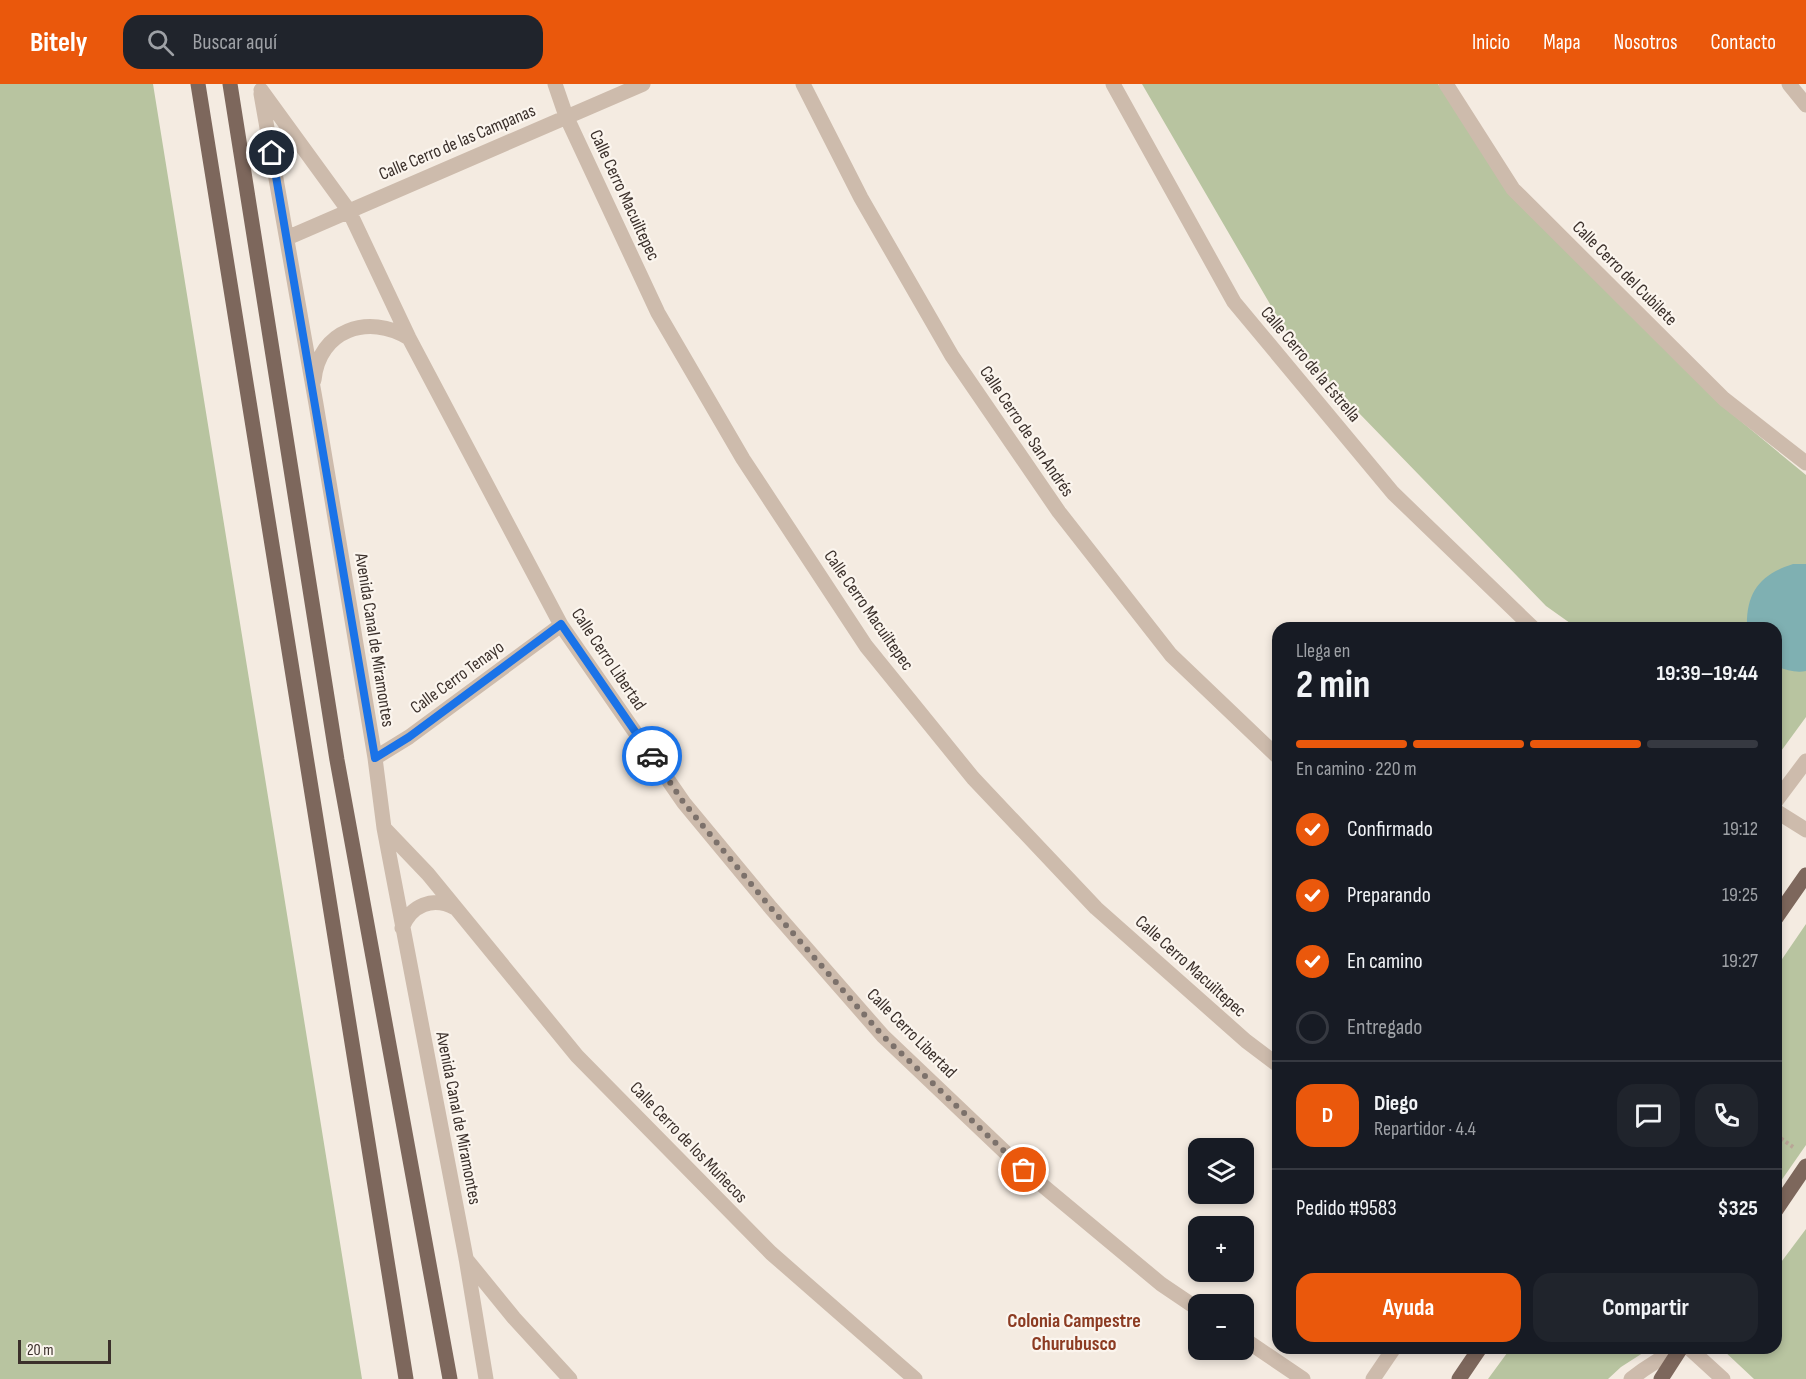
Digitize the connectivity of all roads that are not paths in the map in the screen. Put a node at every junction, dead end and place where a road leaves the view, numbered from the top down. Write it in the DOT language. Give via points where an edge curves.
graph roads {
  1 [pos="198,84"];
  2 [pos="230,84"];
  3 [pos="555,84"];
  4 [pos="643,84"];
  5 [pos="803,84"];
  6 [pos="1113,84"];
  7 [pos="1446,84"];
  8 [pos="1788,84"];
  9 [pos="260,87"];
  10 [pos="1806,105"];
  11 [pos="566,116"];
  12 [pos="349,211"];
  13 [pos="287,238"];
  14 [pos="409,338"];
  15 [pos="316,404"];
  16 [pos="1806,463"];
  17 [pos="1527,622"];
  18 [pos="561,624"];
  19 [pos="1272,751"];
  20 [pos="375,758"];
  21 [pos="1806,761"];
  22 [pos="1782,793"];
  23 [pos="1782,815"];
  24 [pos="384,828"];
  25 [pos="1806,830"];
  26 [pos="1806,875"];
  27 [pos="457,909"];
  28 [pos="1782,909"];
  29 [pos="402,928"];
  30 [pos="1272,1060"];
  31 [pos="1806,1166"];
  32 [pos="1782,1201"];
  33 [pos="466,1258"];
  34 [pos="1188,1302"];
  35 [pos="1254,1346"];
  36 [pos="1390,1354"];
  37 [pos="1476,1354"];
  38 [pos="1669,1354"];
  39 [pos="1675,1354"];
  40 [pos="1696,1354"];
  41 [pos="406,1379"];
  42 [pos="450,1379"];
  43 [pos="486,1379"];
  44 [pos="570,1379"];
  45 [pos="915,1379"];
  46 [pos="1303,1379"];
  47 [pos="1373,1379"];
  48 [pos="1459,1379"];
  49 [pos="1631,1379"];
  50 [pos="1660,1379"];
  51 [pos="1723,1379"];
  1 -- 41 [label="main road"];
  2 -- 42 [label="main road" via="337,760"];
  3 -- 11 [label="street, Calle Cerro Macuiltepec"];
  4 -- 11 [label="street, Calle Cerro de las Campanas"];
  5 -- 19 [label="street, Calle Cerro de San Andrés" via="861,198 951,356 1059,512 1171,655"];
  6 -- 17 [label="street, Calle Cerro de la Estrella" via="1234,302 1393,493"];
  7 -- 16 [label="street, Calle Cerro del Cubilete" via="1513,189 1724,399"];
  8 -- 10 [label="street"];
  9 -- 12 [label="street, Calle Cerro Libertad"];
  9 -- 13 [label="street, Avenida Canal de Miramontes"];
  11 -- 12 [label="street, Calle Cerro de las Campanas"];
  11 -- 30 [label="street, Calle Cerro Macuiltepec" via="658,313 743,459 866,646 973,778 1096,908"];
  12 -- 13 [label="street, Calle Cerro de las Campanas"];
  12 -- 14 [label="street, Calle Cerro Libertad"];
  13 -- 15 [label="street, Avenida Canal de Miramontes"];
  14 -- 15 [label="street" via="387,327 371,325 356,327 333,340 322,351 315,374"];
  14 -- 18 [label="street, Calle Cerro Libertad"];
  15 -- 20 [label="street, Avenida Canal de Miramontes"];
  18 -- 20 [label="street, Calle Cerro Tenayo"];
  18 -- 34 [label="street, Calle Cerro Libertad" via="684,803 883,1036 1024,1170"];
  20 -- 24 [label="street, Avenida Canal de Miramontes"];
  21 -- 22 [label="street"];
  23 -- 25 [label="street"];
  24 -- 27 [label="street, Calle Cerro de los Muñecos"];
  24 -- 29 [label="street, Avenida Canal de Miramontes"];
  26 -- 28 [label="main road"];
  27 -- 29 [label="street" via="447,903 422,906 414,909"];
  27 -- 45 [label="street, Calle Cerro de los Muñecos" via="585,1064 771,1253"];
  29 -- 33 [label="street, Avenida Canal de Miramontes"];
  31 -- 32 [label="main road"];
  33 -- 43 [label="street, Avenida Canal de Miramontes"];
  33 -- 44 [label="street"];
  35 -- 46 [label="street"];
  36 -- 47 [label="street"];
  37 -- 48 [label="main road"];
  38 -- 49 [label="street"];
  39 -- 50 [label="main road"];
  40 -- 51 [label="street"];
}
